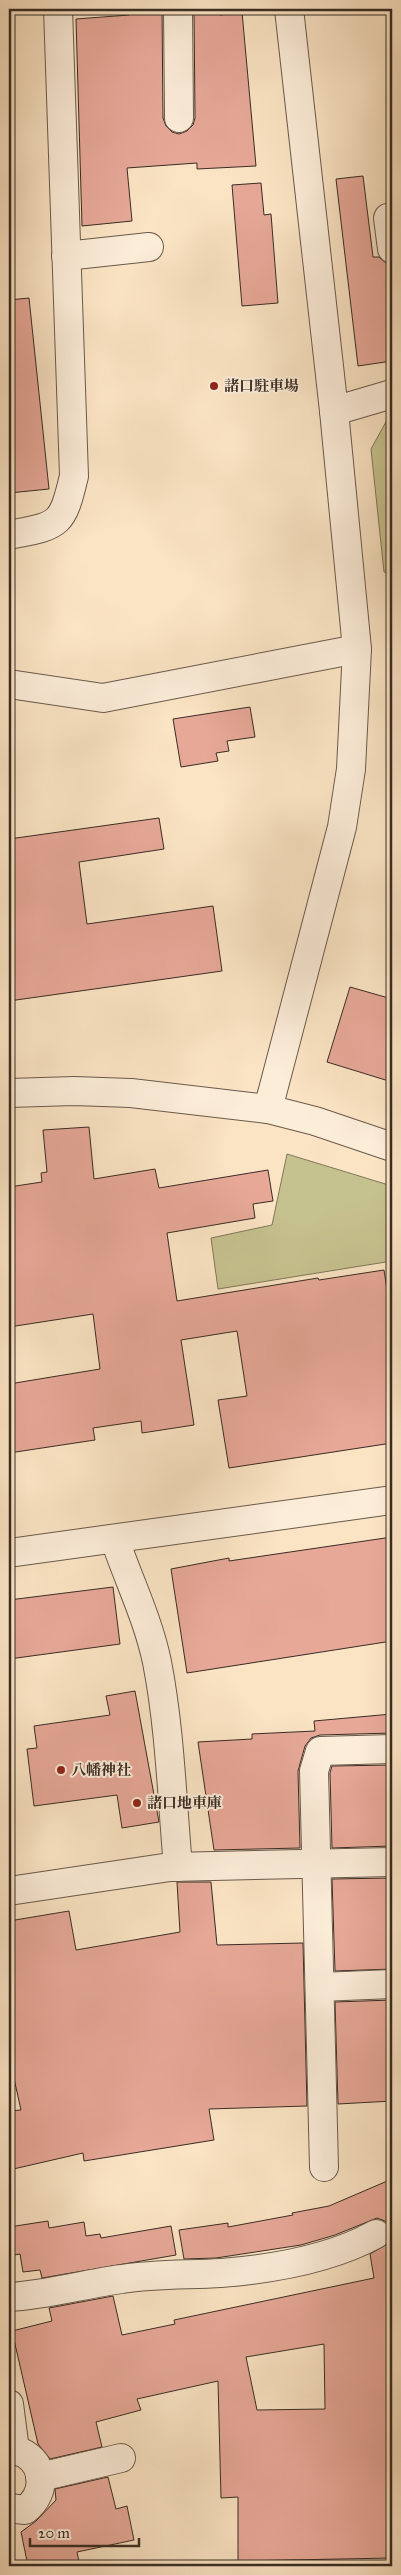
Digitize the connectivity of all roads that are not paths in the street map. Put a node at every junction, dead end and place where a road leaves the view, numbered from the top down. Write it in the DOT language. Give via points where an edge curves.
graph roads {
  1 [pos="58,9"];
  2 [pos="178,9"];
  3 [pos="289,9"];
  4 [pos="179,118"];
  5 [pos="388,218"];
  6 [pos="149,247"];
  7 [pos="392,249"];
  8 [pos="66,256"];
  9 [pos="392,394"];
  10 [pos="334,411"];
  11 [pos="9,536"];
  12 [pos="356,649"];
  13 [pos="9,684"];
  14 [pos="9,1093"];
  15 [pos="268,1109"];
  16 [pos="392,1147"];
  17 [pos="392,1500"];
  18 [pos="115,1540"];
  19 [pos="9,1553"];
  20 [pos="392,1749"];
  21 [pos="392,1862"];
  22 [pos="317,1864"];
  23 [pos="178,1867"];
  24 [pos="9,1891"];
  25 [pos="392,1984"];
  26 [pos="320,1987"];
  27 [pos="324,2167"];
  28 [pos="376,2234"];
  29 [pos="9,2297"];
  30 [pos="9,2404"];
  31 [pos="12,2451"];
  32 [pos="121,2458"];
  33 [pos="40,2477"];
  34 [pos="9,2508"];
  1 -- 8 [label="street"];
  2 -- 4 [label="street"];
  3 -- 10 [label="street"];
  5 -- 7 [label="street"];
  6 -- 8 [label="street"];
  8 -- 11 [label="street" via="74,476 61,519"];
  9 -- 10 [label="street"];
  10 -- 12 [label="street"];
  12 -- 13 [label="street" via="103,698"];
  12 -- 15 [label="street" via="351,769 342,827"];
  14 -- 15 [label="street" via="131,1093"];
  15 -- 16 [label="street"];
  17 -- 18 [label="street"];
  18 -- 19 [label="street"];
  18 -- 23 [label="street" via="144,1614 156,1661 163,1702"];
  20 -- 22 [label="street" via="320,1751 314,1771"];
  21 -- 22 [label="street"];
  22 -- 23 [label="street"];
  22 -- 26 [label="street"];
  23 -- 24 [label="street"];
  25 -- 26 [label="street"];
  26 -- 27 [label="street"];
  28 -- 29 [label="street" via="360,2243 293,2263 123,2279 46,2294"];
  30 -- 31 [label="street"];
  31 -- 33 [label="street" via="25,2452 37,2465"];
  32 -- 33 [label="street"];
  33 -- 34 [label="street" via="36,2502 25,2510"];
}
